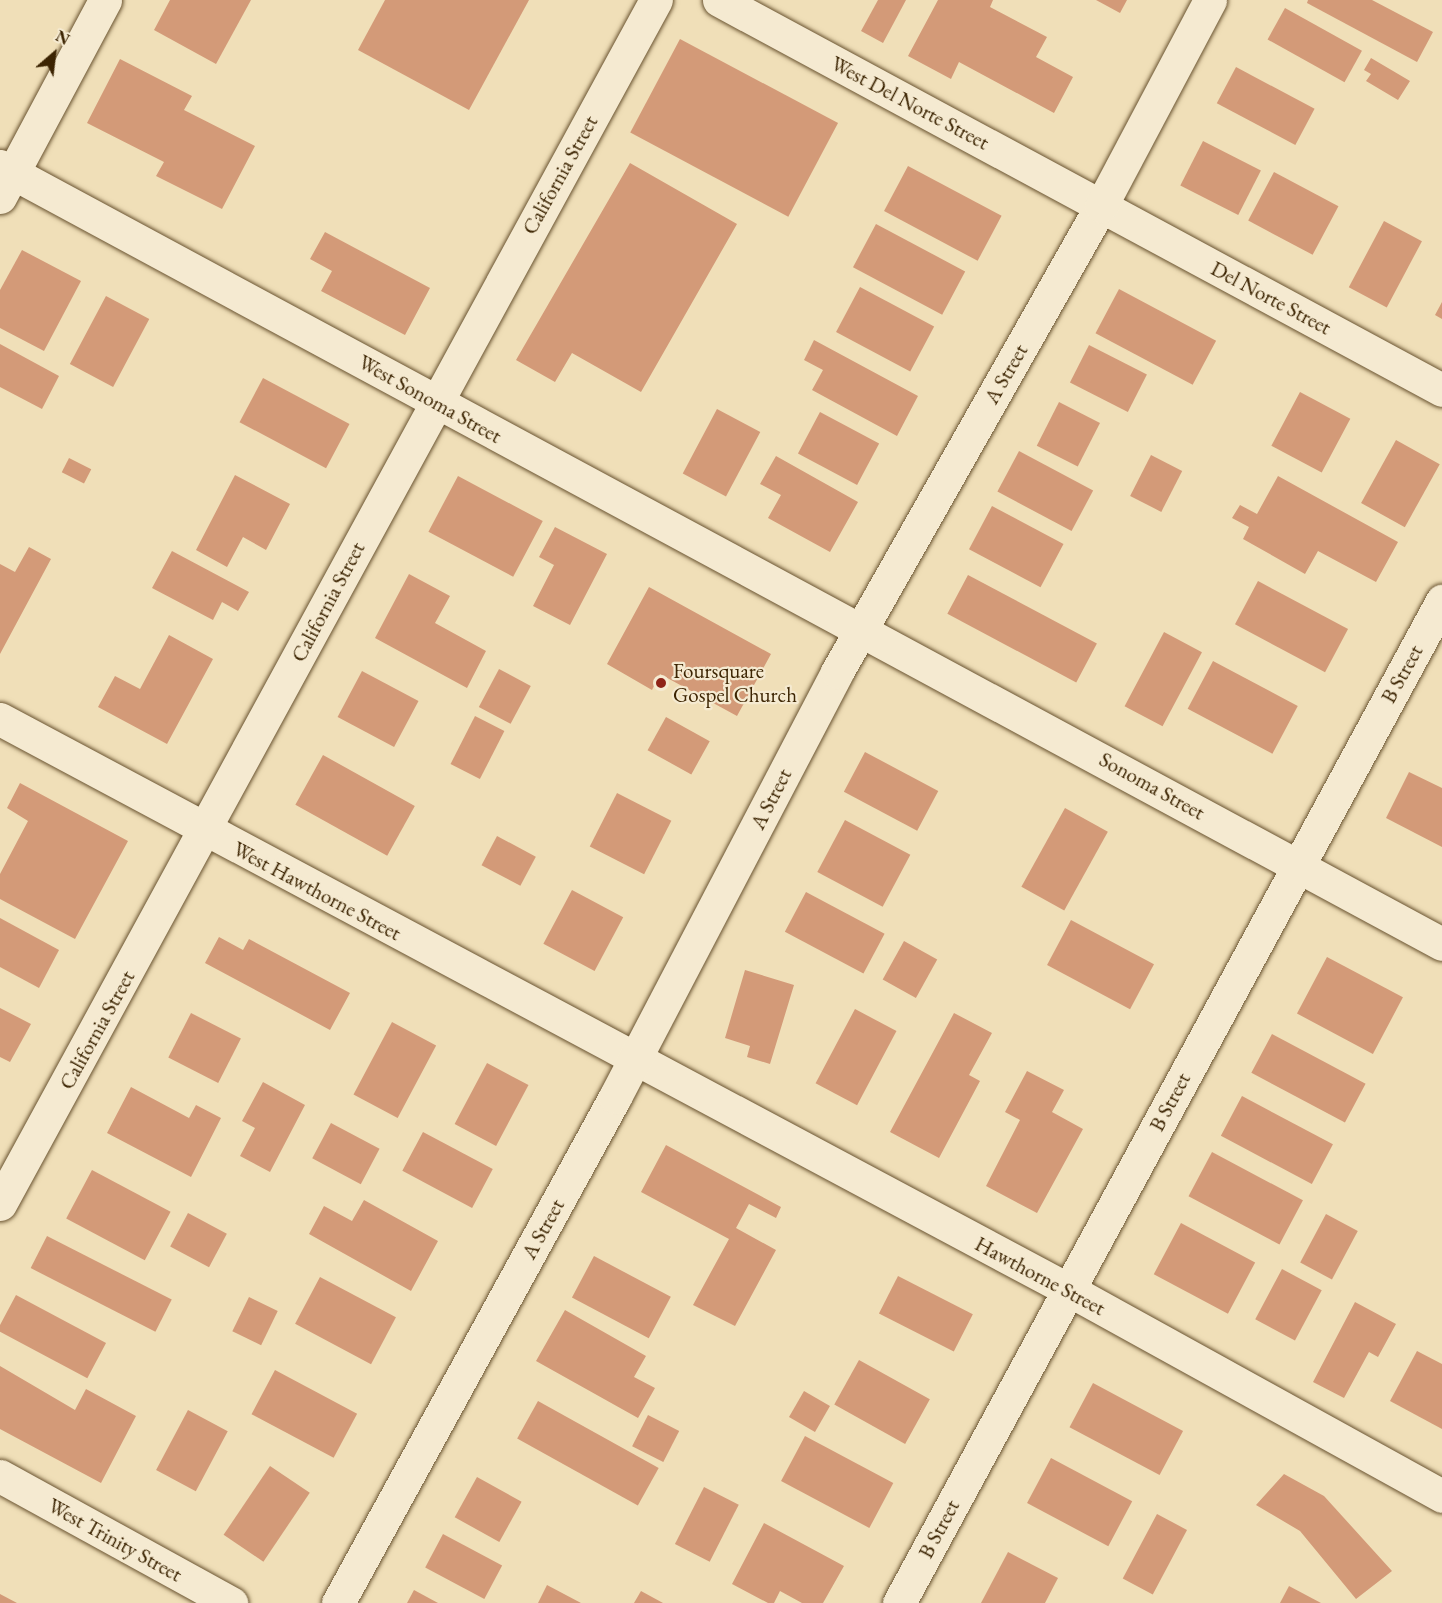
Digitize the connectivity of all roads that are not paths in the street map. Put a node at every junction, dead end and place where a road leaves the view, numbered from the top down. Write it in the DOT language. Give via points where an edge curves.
graph roads {
  1 [pos="105,0"];
  2 [pos="656,0"];
  3 [pos="720,0"];
  4 [pos="1210,0"];
  5 [pos="4,179"];
  6 [pos="1101,206"];
  7 [pos="1442,390"];
  8 [pos="435,402"];
  9 [pos="1442,601"];
  10 [pos="860,632"];
  11 [pos="0,719"];
  12 [pos="207,831"];
  13 [pos="1297,865"];
  14 [pos="1442,944"];
  15 [pos="634,1061"];
  16 [pos="0,1204"];
  17 [pos="1069,1290"];
  18 [pos="0,1476"];
  19 [pos="1442,1496"];
  20 [pos="231,1603"];
  21 [pos="338,1603"];
  22 [pos="900,1603"];
  1 -- 5 [label="street"];
  2 -- 8 [label="street, California Street"];
  3 -- 6 [label="street, West Del Norte Street"];
  4 -- 6 [label="street, A Street"];
  5 -- 8 [label="street, West Sonoma Street"];
  6 -- 7 [label="street, Del Norte Street"];
  6 -- 10 [label="street, A Street"];
  8 -- 10 [label="street, West Sonoma Street"];
  8 -- 12 [label="street, California Street"];
  9 -- 13 [label="street, B Street"];
  10 -- 13 [label="street, Sonoma Street"];
  10 -- 15 [label="street, A Street"];
  11 -- 12 [label="street, West Hawthorne Street"];
  12 -- 15 [label="street, West Hawthorne Street"];
  12 -- 16 [label="street, California Street"];
  13 -- 14 [label="street, Sonoma Street"];
  13 -- 17 [label="street, B Street"];
  15 -- 17 [label="street, Hawthorne Street"];
  15 -- 21 [label="street, A Street"];
  17 -- 19 [label="street, Hawthorne Street"];
  17 -- 22 [label="street, B Street"];
  18 -- 20 [label="street, West Trinity Street"];
}
